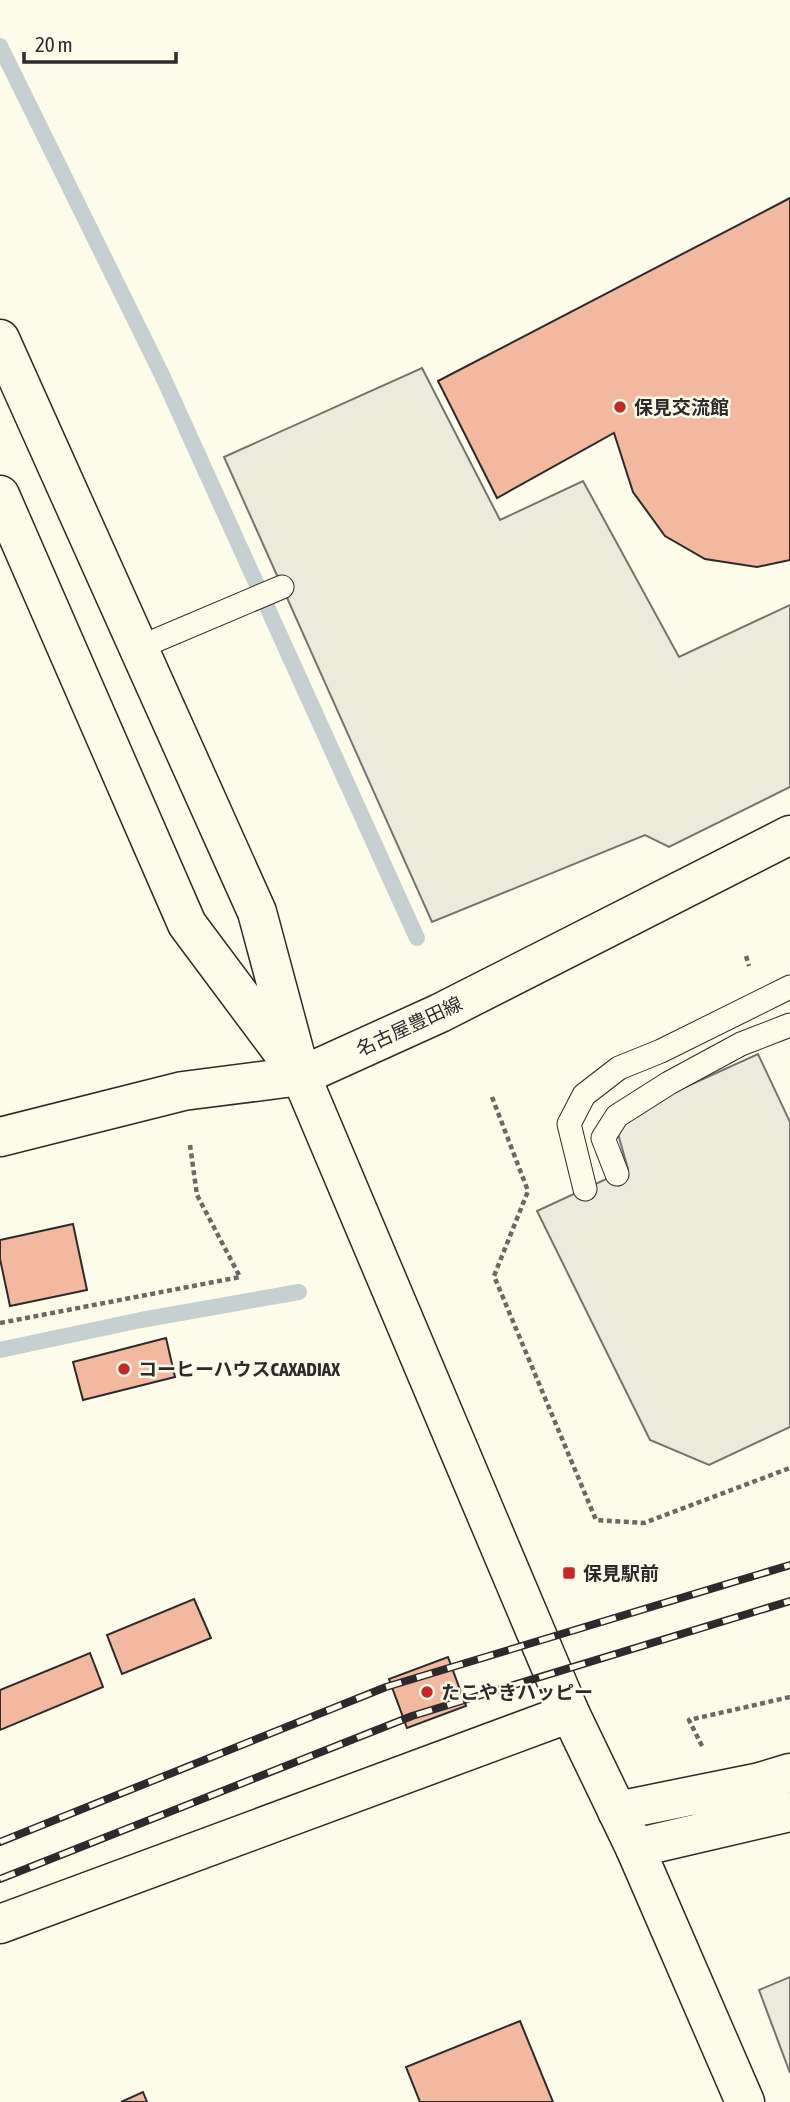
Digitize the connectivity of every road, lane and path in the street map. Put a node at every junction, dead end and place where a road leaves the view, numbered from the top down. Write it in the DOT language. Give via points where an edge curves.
graph roads {
  1 [pos="0,339"];
  2 [pos="0,495"];
  3 [pos="282,587"];
  4 [pos="138,648"];
  5 [pos="790,835"];
  6 [pos="790,987"];
  7 [pos="790,1025"];
  8 [pos="301,1076"];
  9 [pos="492,1097"];
  10 [pos="0,1137"];
  11 [pos="190,1145"];
  12 [pos="617,1174"];
  13 [pos="585,1189"];
  14 [pos="0,1323"];
  15 [pos="790,1468"];
  16 [pos="790,1697"];
  17 [pos="570,1713"];
  18 [pos="701,1744"];
  19 [pos="790,1773"];
  20 [pos="617,1811"];
  21 [pos="790,1812"];
  22 [pos="635,1848"];
  23 [pos="0,1924"];
  24 [pos="745,2102"];
  1 -- 4 [label="street"];
  2 -- 8 [label="street" via="187,924"];
  3 -- 4 [label="lane"];
  4 -- 8 [label="street" via="257,912"];
  5 -- 8 [label="street, 名古屋豊田線" via="440,1013"];
  6 -- 13 [label="lane" via="619,1068 584,1095 569,1124"];
  7 -- 12 [label="lane" via="741,1044 617,1116 603,1138"];
  8 -- 10 [label="street, 名古屋豊田線" via="183,1091"];
  8 -- 17 [label="street"];
  9 -- 15 [label="path" via="528,1191 494,1276 596,1520 644,1523"];
  11 -- 14 [label="path" via="197,1195 240,1277"];
  16 -- 18 [label="path" via="689,1720"];
  17 -- 20 [label="street"];
  17 -- 23 [label="street"];
  19 -- 20 [label="street"];
  20 -- 22 [label="street"];
  21 -- 22 [label="street"];
  22 -- 24 [label="street"];
}
